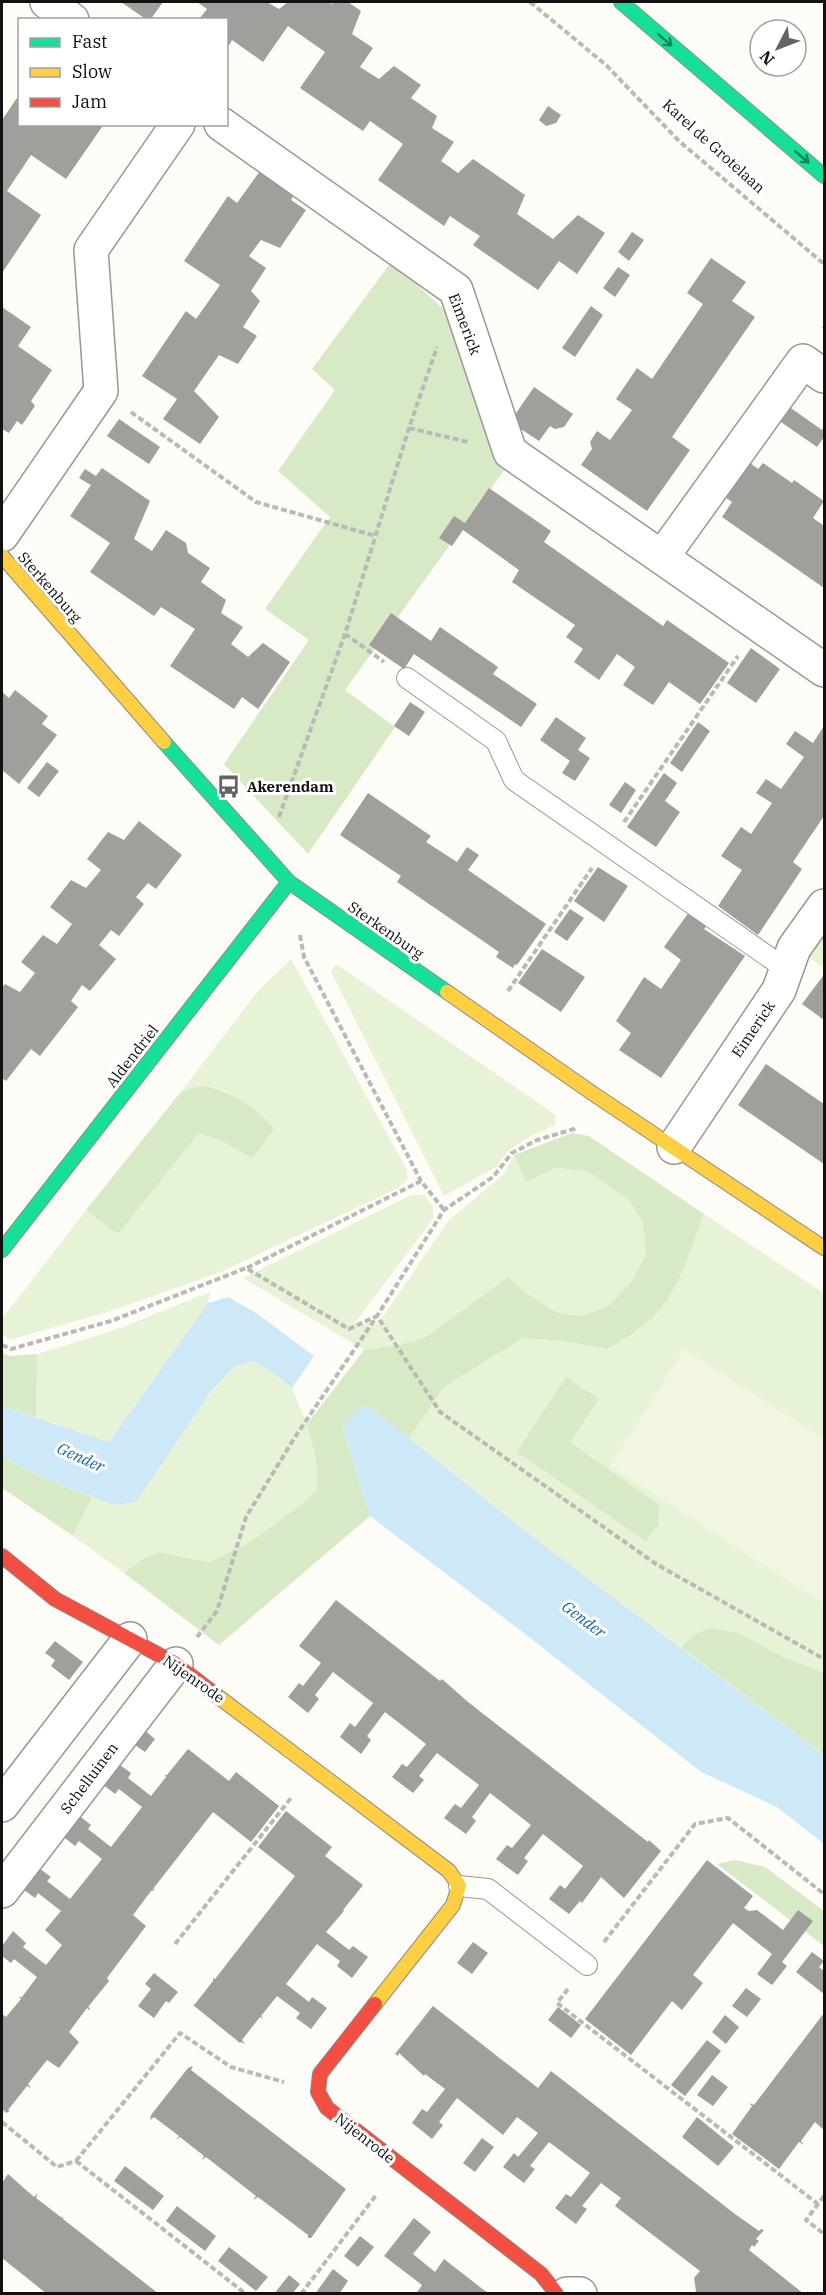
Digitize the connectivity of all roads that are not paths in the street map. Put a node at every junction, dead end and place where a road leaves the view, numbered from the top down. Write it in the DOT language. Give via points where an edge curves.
graph roads {
  1 [pos="47,2"];
  2 [pos="621,2"];
  3 [pos="69,18"];
  4 [pos="177,126"];
  5 [pos="224,126"];
  6 [pos="825,176"];
  7 [pos="825,376"];
  8 [pos="2,535"];
  9 [pos="2,556"];
  10 [pos="663,557"];
  11 [pos="825,670"];
  12 [pos="407,678"];
  13 [pos="289,882"];
  14 [pos="825,906"];
  15 [pos="786,969"];
  16 [pos="674,1148"];
  17 [pos="825,1248"];
  18 [pos="2,1250"];
  19 [pos="2,1556"];
  20 [pos="130,1639"];
  21 [pos="176,1664"];
  22 [pos="2,1805"];
  23 [pos="459,1886"];
  24 [pos="2,1891"];
  25 [pos="587,1965"];
  26 [pos="557,2294"];
  27 [pos="567,2294"];
  28 [pos="580,2294"];
  1 -- 3 [label="street"];
  2 -- 6 [label="street, one-way"];
  4 -- 8 [label="street" via="91,250 101,391"];
  5 -- 10 [label="street, Eimerick" via="456,290 510,452"];
  7 -- 10 [label="street" via="803,361"];
  9 -- 13 [label="street, Sterkenburg"];
  10 -- 11 [label="street"];
  12 -- 15 [label="lane" via="496,741 514,780"];
  13 -- 16 [label="street, Sterkenburg"];
  13 -- 18 [label="street, Aldendriel"];
  14 -- 15 [label="street, Eimerick" via="794,948"];
  15 -- 16 [label="street, Eimerick" via="779,990"];
  16 -- 17 [label="street, Sterkenburg"];
  19 -- 20 [label="street, Nijenrode" via="55,1599"];
  20 -- 21 [label="street, Nijenrode"];
  20 -- 22 [label="street"];
  21 -- 23 [label="street, Nijenrode" via="449,1871"];
  21 -- 24 [label="street, Schelluinen"];
  23 -- 25 [label="lane" via="488,1889"];
  23 -- 26 [label="street, Nijenrode" via="453,1905 320,2074 318,2092 327,2108 541,2274"];
  27 -- 28 [label="street"];
}
